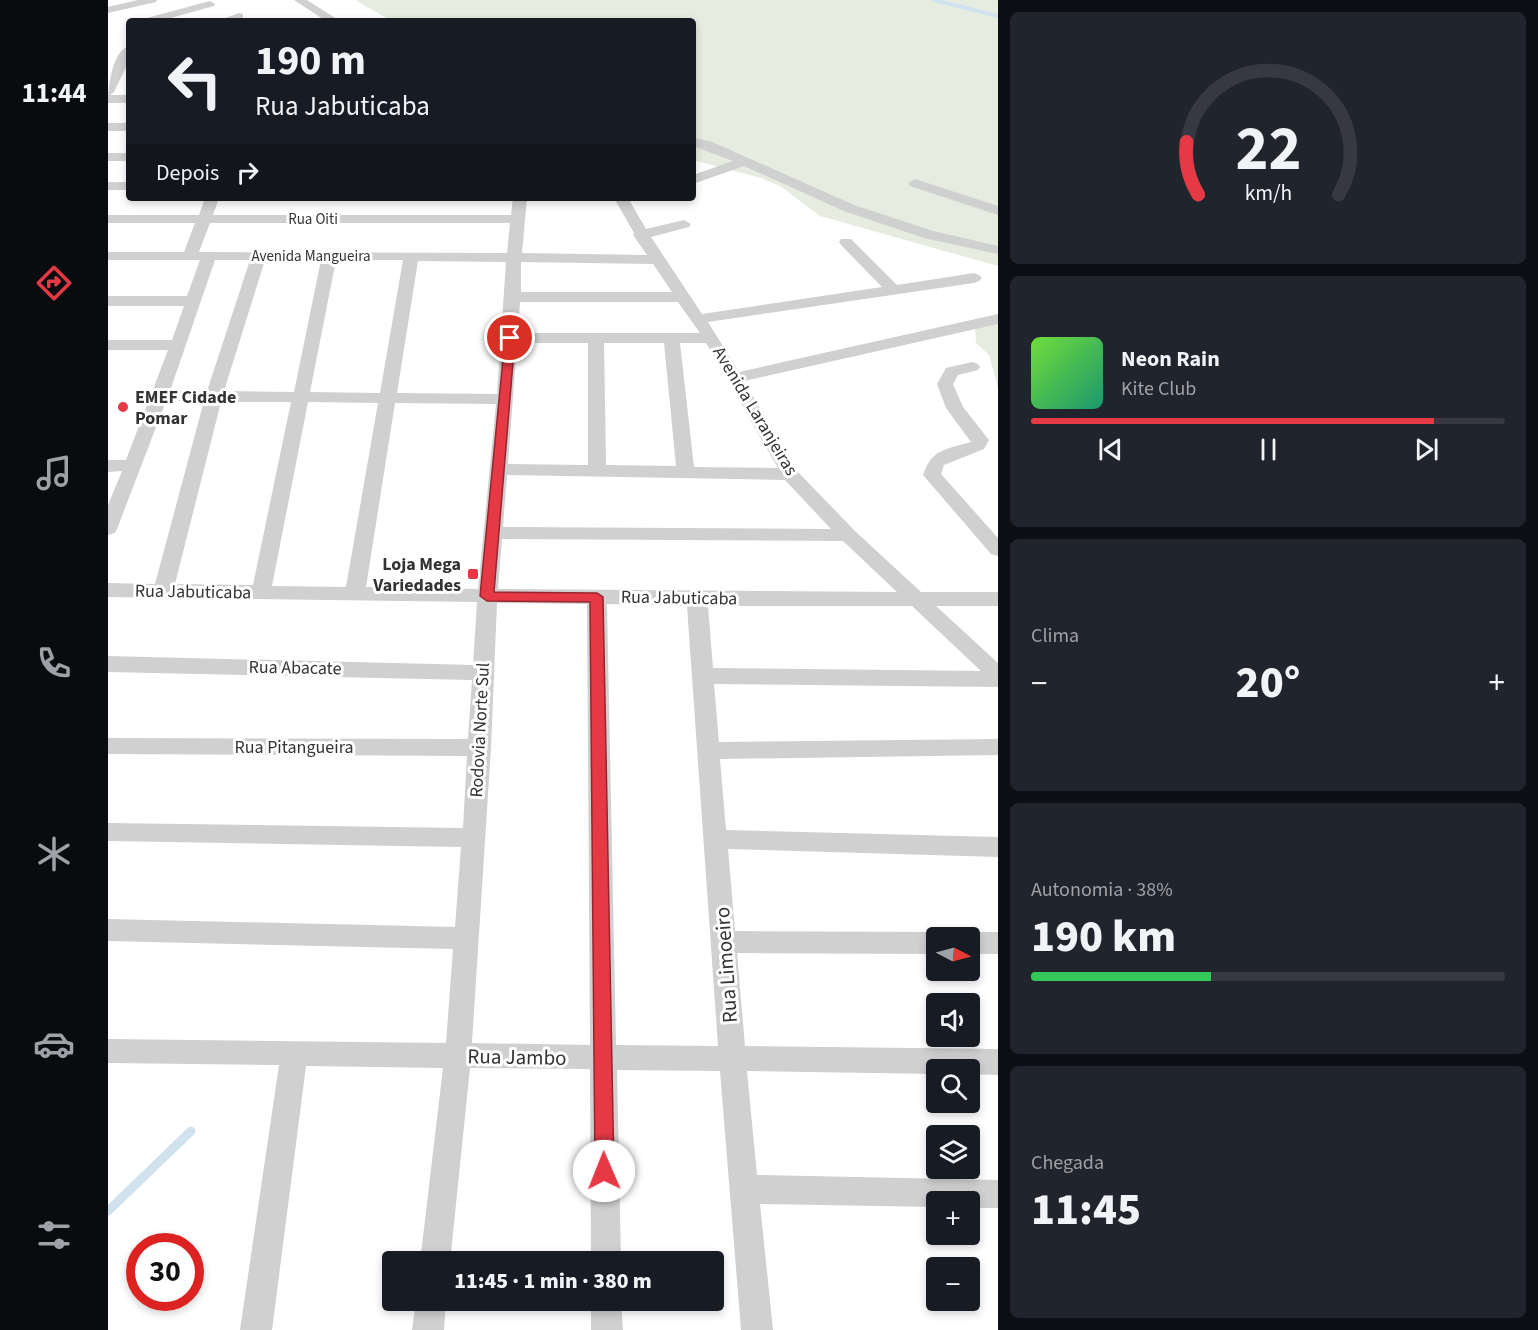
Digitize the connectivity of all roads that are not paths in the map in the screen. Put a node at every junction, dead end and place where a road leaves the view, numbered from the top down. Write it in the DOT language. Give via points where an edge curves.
graph roads {
  1 [pos="152,0"];
  2 [pos="299,0"];
  3 [pos="210,4"];
  4 [pos="109,9"];
  5 [pos="239,16"];
  6 [pos="125,17"];
  7 [pos="158,18"];
  8 [pos="233,18"];
  9 [pos="329,18"];
  10 [pos="126,55"];
  11 [pos="108,92"];
  12 [pos="108,99"];
  13 [pos="126,99"];
  14 [pos="108,127"];
  15 [pos="126,127"];
  16 [pos="696,142"];
  17 [pos="108,157"];
  18 [pos="126,157"];
  19 [pos="745,161"];
  20 [pos="696,179"];
  21 [pos="915,183"];
  22 [pos="108,186"];
  23 [pos="126,186"];
  24 [pos="211,201"];
  25 [pos="520,201"];
  26 [pos="623,201"];
  27 [pos="998,211"];
  28 [pos="108,219"];
  29 [pos="205,219"];
  30 [pos="518,219"];
  31 [pos="684,224"];
  32 [pos="640,235"];
  33 [pos="846,242"];
  34 [pos="998,250"];
  35 [pos="330,255"];
  36 [pos="108,256"];
  37 [pos="190,256"];
  38 [pos="209,256"];
  39 [pos="259,256"];
  40 [pos="411,256"];
  41 [pos="514,256"];
  42 [pos="657,261"];
  43 [pos="974,278"];
  44 [pos="893,289"];
  45 [pos="513,297"];
  46 [pos="683,297"];
  47 [pos="108,301"];
  48 [pos="193,302"];
  49 [pos="699,319"];
  50 [pos="998,319"];
  51 [pos="510,338"];
  52 [pos="596,338"];
  53 [pos="711,338"];
  54 [pos="672,339"];
  55 [pos="108,345"];
  56 [pos="178,345"];
  57 [pos="972,367"];
  58 [pos="734,378"];
  59 [pos="160,396"];
  60 [pos="214,396"];
  61 [pos="303,396"];
  62 [pos="387,397"];
  63 [pos="505,399"];
  64 [pos="133,465"];
  65 [pos="108,466"];
  66 [pos="499,469"];
  67 [pos="597,471"];
  68 [pos="686,473"];
  69 [pos="790,474"];
  70 [pos="108,527"];
  71 [pos="492,533"];
  72 [pos="848,535"];
  73 [pos="998,550"];
  74 [pos="108,590"];
  75 [pos="163,591"];
  76 [pos="261,593"];
  77 [pos="355,595"];
  78 [pos="487,596"];
  79 [pos="597,597"];
  80 [pos="697,599"];
  81 [pos="998,599"];
  82 [pos="916,600"];
  83 [pos="108,664"];
  84 [pos="482,673"];
  85 [pos="703,676"];
  86 [pos="998,677"];
  87 [pos="108,746"];
  88 [pos="998,747"];
  89 [pos="480,748"];
  90 [pos="710,751"];
  91 [pos="108,832"];
  92 [pos="474,838"];
  93 [pos="717,839"];
  94 [pos="998,847"];
  95 [pos="108,930"];
  96 [pos="467,938"];
  97 [pos="724,942"];
  98 [pos="926,942"];
  99 [pos="980,943"];
  100 [pos="998,943"];
  101 [pos="108,1051"];
  102 [pos="294,1054"];
  103 [pos="458,1056"];
  104 [pos="603,1058"];
  105 [pos="732,1058"];
  106 [pos="998,1062"];
  107 [pos="746,1189"];
  108 [pos="998,1194"];
  109 [pos="436,1251"];
  110 [pos="606,1251"];
  111 [pos="430,1311"];
  112 [pos="606,1311"];
  113 [pos="256,1330"];
  114 [pos="428,1330"];
  115 [pos="607,1330"];
  116 [pos="758,1330"];
  1 -- 4 [label="street"];
  2 -- 9 [label="street"];
  3 -- 7 [label="street"];
  4 -- 6 [label="street"];
  5 -- 8 [label="street"];
  10 -- 11 [label="street"];
  12 -- 13 [label="street"];
  14 -- 15 [label="street"];
  16 -- 19 [label="street"];
  17 -- 18 [label="street"];
  19 -- 20 [label="street"];
  19 -- 34 [label="street" via="849,208 929,235"];
  21 -- 27 [label="street"];
  22 -- 23 [label="street"];
  24 -- 29 [label="street"];
  25 -- 30 [label="street, Rodovia Norte Sul"];
  26 -- 32 [label="street, Avenida Laranjeiras"];
  28 -- 29 [label="street, Rua Oiti"];
  29 -- 30 [label="street, Rua Oiti"];
  29 -- 37 [label="street"];
  30 -- 41 [label="street, Rodovia Norte Sul"];
  31 -- 32 [label="street"];
  32 -- 42 [label="street, Avenida Laranjeiras"];
  33 -- 44 [label="street"];
  35 -- 39 [label="street, Avenida Mangueira"];
  35 -- 40 [label="street, Avenida Mangueira"];
  35 -- 61 [label="street"];
  36 -- 37 [label="street, Avenida Mangueira"];
  37 -- 38 [label="street, Avenida Mangueira"];
  38 -- 39 [label="street, Avenida Mangueira"];
  38 -- 48 [label="street"];
  39 -- 60 [label="street"];
  40 -- 41 [label="street, Avenida Mangueira"];
  40 -- 62 [label="street"];
  41 -- 42 [label="street, Avenida Mangueira"];
  41 -- 45 [label="street, Rodovia Norte Sul"];
  42 -- 46 [label="street, Avenida Laranjeiras"];
  43 -- 44 [label="street"];
  44 -- 49 [label="street"];
  45 -- 46 [label="street"];
  45 -- 51 [label="street, Rodovia Norte Sul"];
  46 -- 49 [label="street, Avenida Laranjeiras"];
  47 -- 48 [label="street"];
  48 -- 56 [label="street"];
  49 -- 53 [label="street, Avenida Laranjeiras"];
  50 -- 58 [label="street"];
  51 -- 52 [label="street"];
  51 -- 63 [label="street, Rodovia Norte Sul"];
  52 -- 54 [label="street"];
  52 -- 67 [label="street"];
  53 -- 54 [label="street"];
  53 -- 58 [label="street, Avenida Laranjeiras"];
  54 -- 68 [label="street"];
  55 -- 56 [label="street"];
  56 -- 59 [label="street"];
  57 -- 73 [label="street" via="952,372 945,384 955,408 980,440 978,446 936,462 932,475"];
  58 -- 69 [label="street, Avenida Laranjeiras"];
  59 -- 60 [label="street"];
  59 -- 64 [label="street"];
  60 -- 61 [label="street"];
  60 -- 75 [label="street"];
  61 -- 62 [label="street"];
  61 -- 76 [label="street"];
  62 -- 63 [label="street"];
  62 -- 77 [label="street"];
  63 -- 66 [label="street, Rodovia Norte Sul"];
  64 -- 65 [label="street"];
  64 -- 70 [label="street"];
  66 -- 67 [label="street"];
  66 -- 71 [label="street, Rodovia Norte Sul"];
  67 -- 68 [label="street"];
  68 -- 69 [label="street"];
  69 -- 72 [label="street, Avenida Laranjeiras"];
  71 -- 72 [label="street"];
  71 -- 78 [label="street, Rodovia Norte Sul"];
  72 -- 82 [label="street, Avenida Laranjeiras"];
  74 -- 75 [label="street, Rua Jabuticaba"];
  75 -- 76 [label="street, Rua Jabuticaba"];
  76 -- 77 [label="street, Rua Jabuticaba"];
  77 -- 78 [label="street, Rua Jabuticaba"];
  78 -- 79 [label="street, Rua Jabuticaba"];
  78 -- 84 [label="street, Rodovia Norte Sul"];
  79 -- 80 [label="street, Rua Jabuticaba"];
  79 -- 104 [label="street"];
  80 -- 82 [label="street, Rua Jabuticaba"];
  80 -- 85 [label="street, Rua Limoeiro"];
  81 -- 82 [label="street, Rua Jabuticaba"];
  82 -- 86 [label="street, Avenida Laranjeiras"];
  83 -- 84 [label="street, Rua Abacate"];
  84 -- 89 [label="street, Rodovia Norte Sul"];
  85 -- 86 [label="street"];
  85 -- 90 [label="street, Rua Limoeiro"];
  87 -- 89 [label="street, Rua Pitangueira"];
  88 -- 90 [label="street"];
  89 -- 92 [label="street, Rodovia Norte Sul"];
  90 -- 93 [label="street, Rua Limoeiro"];
  91 -- 92 [label="street"];
  92 -- 96 [label="street, Rodovia Norte Sul"];
  93 -- 94 [label="street"];
  93 -- 97 [label="street, Rua Limoeiro"];
  95 -- 96 [label="street"];
  96 -- 103 [label="street, Rodovia Norte Sul"];
  97 -- 98 [label="street"];
  97 -- 105 [label="street, Rua Limoeiro"];
  99 -- 100 [label="street"];
  101 -- 102 [label="street, Rua Jambo"];
  102 -- 103 [label="street, Rua Jambo"];
  102 -- 113 [label="street"];
  103 -- 104 [label="street, Rua Jambo"];
  103 -- 109 [label="street, Rodovia Norte Sul"];
  104 -- 105 [label="street, Rua Jambo"];
  104 -- 110 [label="street"];
  105 -- 106 [label="street, Rua Jambo"];
  105 -- 107 [label="street, Rua Limoeiro"];
  107 -- 108 [label="street"];
  107 -- 116 [label="street, Rua Limoeiro"];
  111 -- 114 [label="street"];
  112 -- 115 [label="street"];
}
